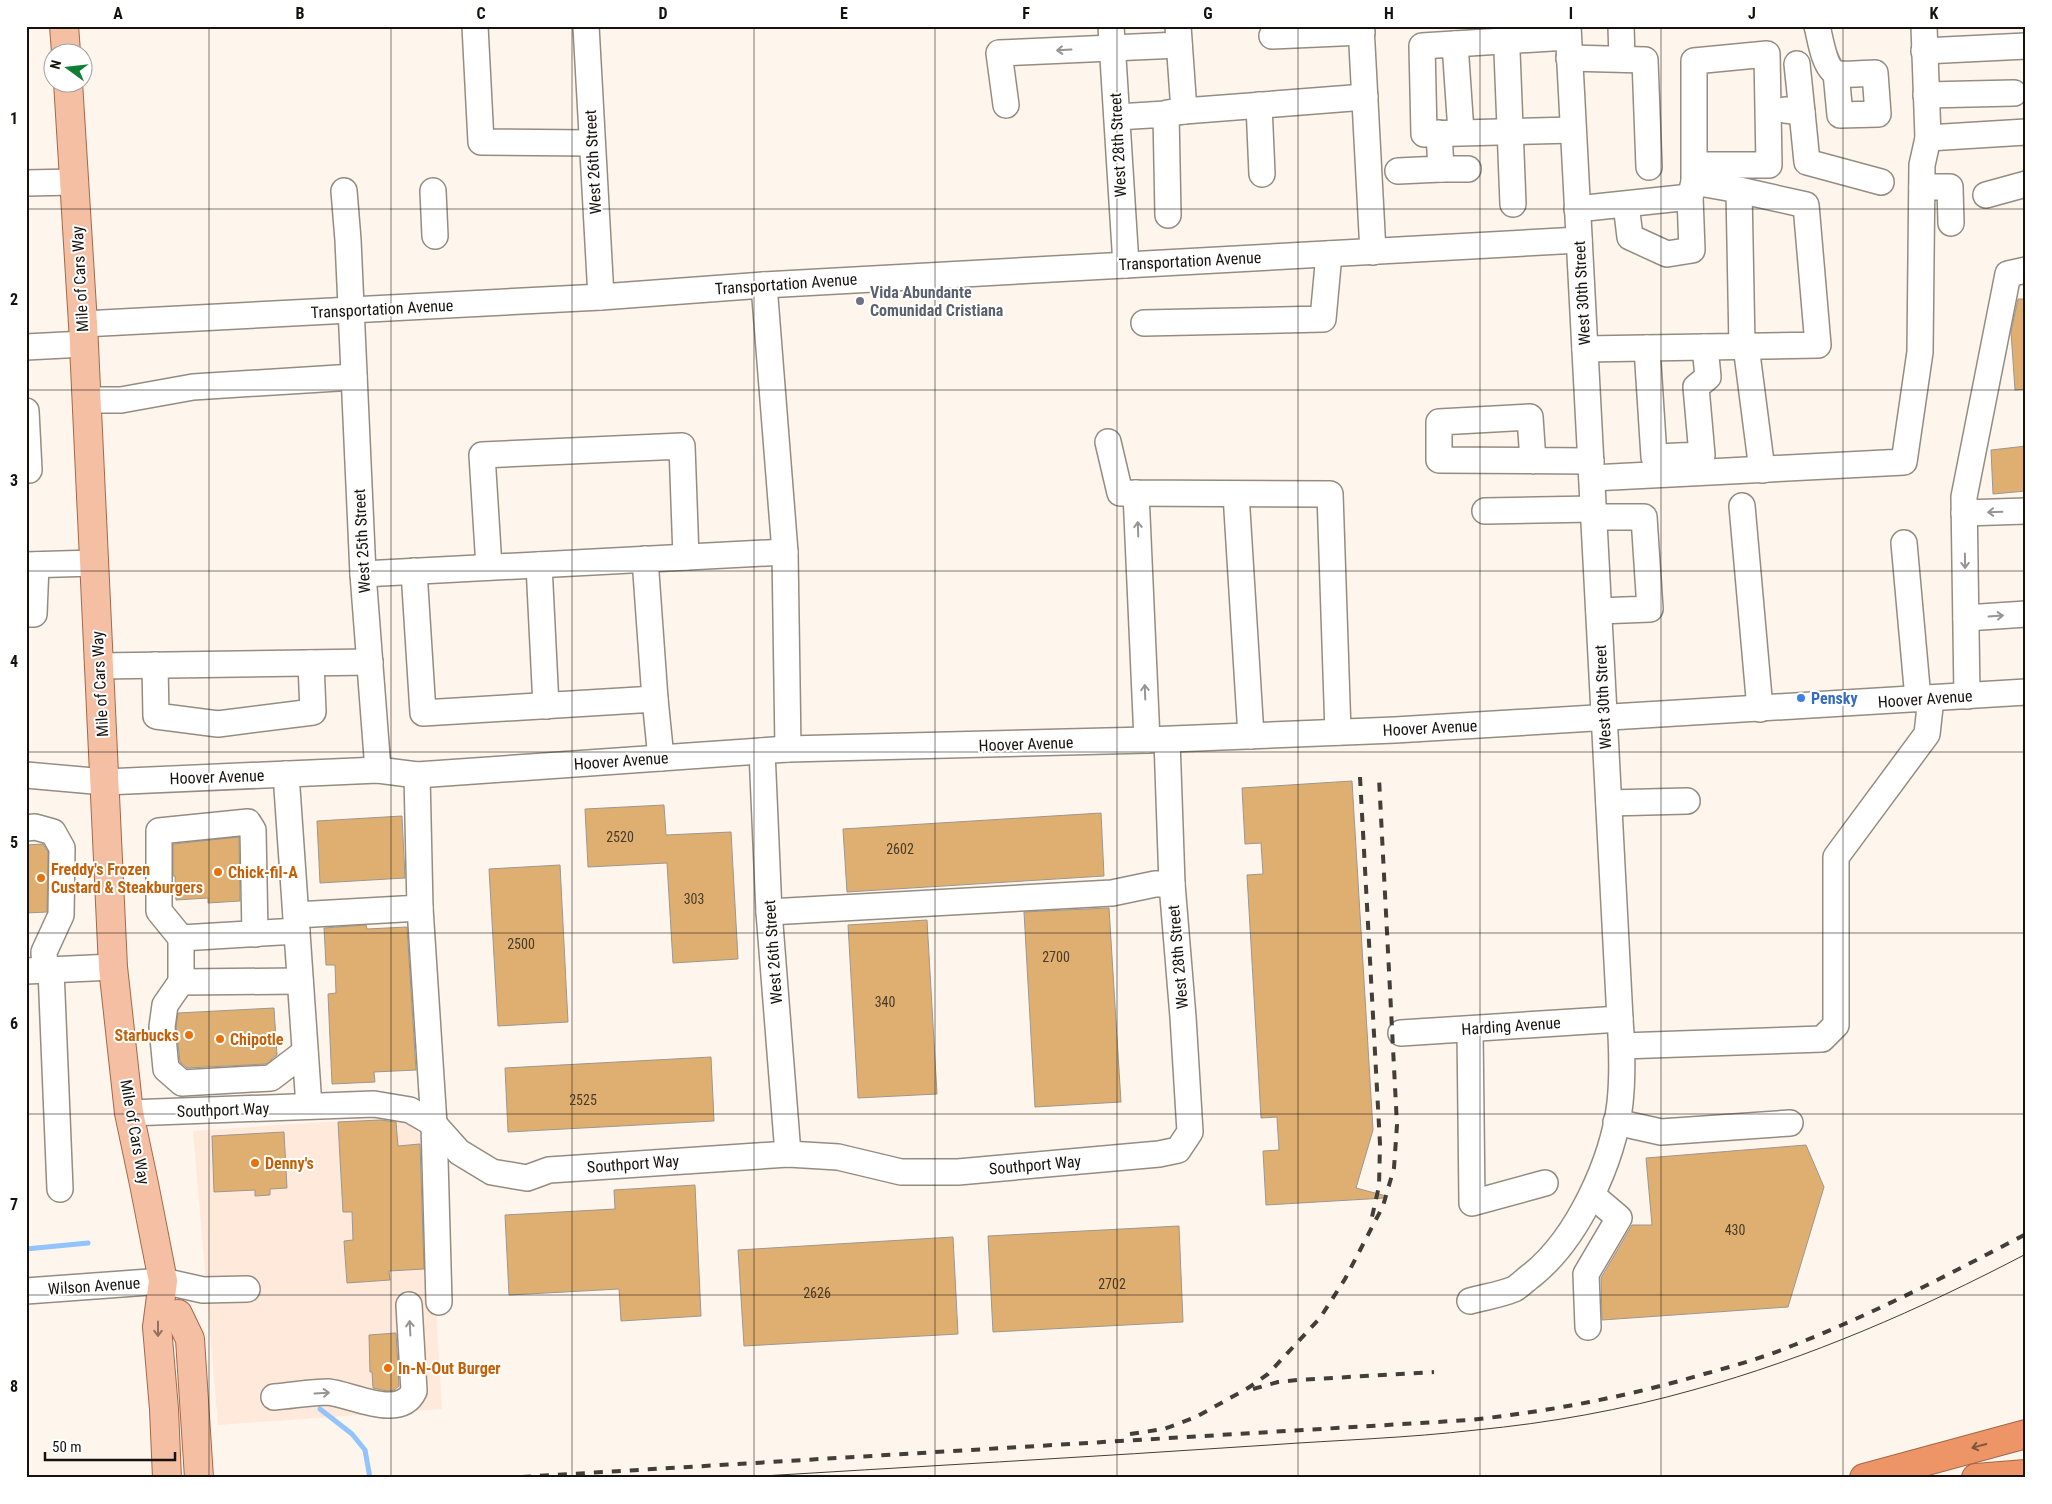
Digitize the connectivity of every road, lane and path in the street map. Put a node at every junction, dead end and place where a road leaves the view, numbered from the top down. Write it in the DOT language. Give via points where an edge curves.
graph roads {
  1 [pos="64,26"];
  2 [pos="475,26"];
  3 [pos="586,26"];
  4 [pos="1621,26"];
  5 [pos="1816,26"];
  6 [pos="1362,29"];
  7 [pos="1507,34"];
  8 [pos="1178,36"];
  9 [pos="1272,36"];
  10 [pos="1112,37"];
  11 [pos="1924,38"];
  12 [pos="2018,39"];
  13 [pos="1568,41"];
  14 [pos="65,42"];
  15 [pos="1455,44"];
  16 [pos="1622,59"];
  17 [pos="1797,64"];
  18 [pos="1836,73"];
  19 [pos="69,92"];
  20 [pos="2014,93"];
  21 [pos="1926,95"];
  22 [pos="1365,97"];
  23 [pos="1006,105"];
  24 [pos="1259,105"];
  25 [pos="1768,108"];
  26 [pos="1175,112"];
  27 [pos="1802,112"];
  28 [pos="1117,117"];
  29 [pos="1573,130"];
  30 [pos="1510,131"];
  31 [pos="2026,132"];
  32 [pos="1450,133"];
  33 [pos="1928,138"];
  34 [pos="592,143"];
  35 [pos="1650,167"];
  36 [pos="1441,168"];
  37 [pos="1468,169"];
  38 [pos="1398,171"];
  39 [pos="1262,174"];
  40 [pos="1693,181"];
  41 [pos="74,182"];
  42 [pos="1881,182"];
  43 [pos="26,183"];
  44 [pos="2026,184"];
  45 [pos="1922,187"];
  46 [pos="1739,190"];
  47 [pos="344,192"];
  48 [pos="433,192"];
  49 [pos="1986,195"];
  50 [pos="1513,204"];
  51 [pos="1626,204"];
  52 [pos="1577,209"];
  53 [pos="1168,215"];
  54 [pos="1951,223"];
  55 [pos="435,236"];
  56 [pos="1579,240"];
  57 [pos="1373,252"];
  58 [pos="1328,254"];
  59 [pos="1126,265"];
  60 [pos="2026,270"];
  61 [pos="764,285"];
  62 [pos="601,297"];
  63 [pos="350,311"];
  64 [pos="1144,323"];
  65 [pos="83,334"];
  66 [pos="1744,346"];
  67 [pos="26,347"];
  68 [pos="1705,347"];
  69 [pos="1647,348"];
  70 [pos="1585,349"];
  71 [pos="354,377"];
  72 [pos="86,400"];
  73 [pos="26,411"];
  74 [pos="1108,442"];
  75 [pos="1533,461"];
  76 [pos="29,470"];
  77 [pos="1591,470"];
  78 [pos="1762,470"];
  79 [pos="1136,493"];
  80 [pos="1236,494"];
  81 [pos="1742,506"];
  82 [pos="1485,511"];
  83 [pos="2026,511"];
  84 [pos="1593,513"];
  85 [pos="1964,513"];
  86 [pos="1904,543"];
  87 [pos="785,552"];
  88 [pos="686,557"];
  89 [pos="645,559"];
  90 [pos="94,563"];
  91 [pos="31,565"];
  92 [pos="539,565"];
  93 [pos="488,567"];
  94 [pos="414,571"];
  95 [pos="363,574"];
  96 [pos="1599,612"];
  97 [pos="26,614"];
  98 [pos="2026,614"];
  99 [pos="1966,618"];
  100 [pos="370,662"];
  101 [pos="311,663"];
  102 [pos="99,666"];
  103 [pos="155,666"];
  104 [pos="2026,692"];
  105 [pos="1967,696"];
  106 [pos="655,699"];
  107 [pos="1924,699"];
  108 [pos="546,706"];
  109 [pos="1760,709"];
  110 [pos="1604,719"];
  111 [pos="1338,732"];
  112 [pos="1251,736"];
  113 [pos="1157,740"];
  114 [pos="788,749"];
  115 [pos="762,751"];
  116 [pos="661,758"];
  117 [pos="378,770"];
  118 [pos="286,774"];
  119 [pos="26,775"];
  120 [pos="417,775"];
  121 [pos="105,782"];
  122 [pos="1687,800"];
  123 [pos="1609,802"];
  124 [pos="26,828"];
  125 [pos="1172,884"];
  126 [pos="420,908"];
  127 [pos="769,912"];
  128 [pos="296,923"];
  129 [pos="255,934"];
  130 [pos="181,938"];
  131 [pos="113,967"];
  132 [pos="41,970"];
  133 [pos="300,981"];
  134 [pos="180,982"];
  135 [pos="1620,1019"];
  136 [pos="1470,1029"];
  137 [pos="1401,1033"];
  138 [pos="1622,1046"];
  139 [pos="305,1052"];
  140 [pos="309,1106"];
  141 [pos="129,1113"];
  142 [pos="1616,1122"];
  143 [pos="1790,1123"];
  144 [pos="434,1124"];
  145 [pos="788,1154"];
  146 [pos="1159,1154"];
  147 [pos="1546,1184"];
  148 [pos="60,1190"];
  149 [pos="1592,1195"];
  150 [pos="163,1281"];
  151 [pos="247,1289"];
  152 [pos="26,1291"];
  153 [pos="1470,1301"];
  154 [pos="439,1302"];
  155 [pos="409,1304"];
  156 [pos="178,1314"];
  157 [pos="1588,1327"];
  158 [pos="274,1397"];
  159 [pos="2026,1434"];
  160 [pos="2026,1474"];
  161 [pos="167,1478"];
  162 [pos="199,1478"];
  163 [pos="1864,1478"];
  164 [pos="1976,1478"];
  1 -- 14 [label="main road"];
  2 -- 34 [label="street" via="481,142"];
  3 -- 34 [label="street, West 26th Street"];
  4 -- 16 [label="street"];
  5 -- 18 [label="street" via="1826,62"];
  6 -- 9 [label="street"];
  6 -- 22 [label="street"];
  7 -- 13 [label="street"];
  7 -- 15 [label="street"];
  7 -- 30 [label="street"];
  8 -- 10 [label="street"];
  8 -- 26 [label="street"];
  10 -- 23 [label="street, one-way" via="1000,53"];
  10 -- 28 [label="street, West 28th Street"];
  11 -- 12 [label="street"];
  11 -- 21 [label="street"];
  13 -- 16 [label="street"];
  13 -- 29 [label="street, West 30th Street"];
  15 -- 32 [label="street"];
  15 -- 32 [label="street" via="1422,46 1424,134"];
  16 -- 35 [label="street" via="1645,60"];
  17 -- 27 [label="street"];
  19 -- 41 [label="main road, Mile of Cars Way"];
  20 -- 21 [label="street"];
  21 -- 33 [label="street"];
  22 -- 24 [label="street"];
  22 -- 57 [label="street"];
  24 -- 26 [label="street"];
  24 -- 39 [label="street"];
  25 -- 27 [label="street"];
  25 -- 40 [label="street" via="1769,165"];
  25 -- 40 [label="street" via="1767,54 1694,61"];
  26 -- 28 [label="street"];
  26 -- 53 [label="street"];
  27 -- 42 [label="street" via="1807,162"];
  28 -- 59 [label="street, West 28th Street"];
  29 -- 30 [label="street"];
  29 -- 52 [label="street, West 30th Street"];
  30 -- 32 [label="street"];
  30 -- 50 [label="street"];
  31 -- 33 [label="street"];
  32 -- 36 [label="street"];
  33 -- 45 [label="street" via="1922,165"];
  34 -- 62 [label="street, West 26th Street"];
  36 -- 37 [label="street"];
  36 -- 38 [label="street"];
  40 -- 46 [label="street"];
  40 -- 51 [label="street"];
  40 -- 51 [label="street" via="1692,250 1667,254 1630,237"];
  41 -- 43 [label="street"];
  41 -- 65 [label="main road, Mile of Cars Way"];
  44 -- 49 [label="street"];
  45 -- 54 [label="street" via="1950,187"];
  45 -- 78 [label="street" via="1920,352 1904,462"];
  46 -- 66 [label="street"];
  46 -- 66 [label="street" via="1806,206 1818,344"];
  47 -- 63 [label="street, West 25th Street"];
  48 -- 55 [label="street"];
  51 -- 52 [label="street"];
  52 -- 56 [label="street, West 30th Street"];
  56 -- 57 [label="street, Transportation Avenue"];
  56 -- 70 [label="street, West 30th Street"];
  57 -- 58 [label="street, Transportation Avenue"];
  58 -- 59 [label="street, Transportation Avenue"];
  58 -- 64 [label="street" via="1323,319"];
  59 -- 61 [label="street, Transportation Avenue"];
  60 -- 85 [label="street" via="2008,274 1964,496"];
  61 -- 62 [label="street, Transportation Avenue"];
  61 -- 87 [label="street"];
  62 -- 63 [label="street, Transportation Avenue"];
  63 -- 65 [label="street, Transportation Avenue"];
  63 -- 71 [label="street, West 25th Street"];
  65 -- 67 [label="street, Transportation Avenue"];
  65 -- 72 [label="main road, Mile of Cars Way"];
  66 -- 68 [label="street"];
  66 -- 78 [label="street"];
  68 -- 69 [label="street"];
  68 -- 69 [label="street" via="1708,377 1696,387 1702,455 1654,457"];
  69 -- 70 [label="street"];
  70 -- 77 [label="street, West 30th Street"];
  71 -- 72 [label="street" via="193,387 120,400"];
  71 -- 95 [label="street, West 25th Street"];
  72 -- 90 [label="main road, Mile of Cars Way"];
  73 -- 76 [label="street"];
  74 -- 79 [label="street" via="1120,493"];
  75 -- 77 [label="street"];
  77 -- 78 [label="street"];
  77 -- 84 [label="street, West 30th Street"];
  79 -- 80 [label="street"];
  113 -- 79 [label="street, West 28th Street, one-way"];
  80 -- 111 [label="street" via="1330,494"];
  80 -- 112 [label="street"];
  81 -- 109 [label="street"];
  82 -- 84 [label="street"];
  83 -- 85 [label="street, one-way"];
  84 -- 96 [label="street, West 30th Street"];
  84 -- 96 [label="street" via="1644,517 1650,609"];
  85 -- 99 [label="street, one-way"];
  86 -- 107 [label="street"];
  87 -- 88 [label="street"];
  87 -- 114 [label="street"];
  88 -- 89 [label="street"];
  88 -- 93 [label="street" via="682,446 482,455"];
  89 -- 92 [label="street"];
  89 -- 106 [label="street"];
  90 -- 91 [label="street"];
  90 -- 102 [label="main road, Mile of Cars Way"];
  91 -- 97 [label="street" via="34,614"];
  92 -- 93 [label="street"];
  92 -- 108 [label="street"];
  93 -- 94 [label="street"];
  94 -- 95 [label="street"];
  94 -- 108 [label="street" via="423,713"];
  95 -- 100 [label="street, West 25th Street"];
  96 -- 110 [label="street, West 30th Street"];
  99 -- 98 [label="street, one-way"];
  99 -- 105 [label="street"];
  100 -- 101 [label="street"];
  100 -- 117 [label="street, West 25th Street"];
  101 -- 103 [label="street"];
  101 -- 103 [label="street" via="313,712 218,724 156,716"];
  102 -- 103 [label="street"];
  102 -- 121 [label="main road, Mile of Cars Way"];
  104 -- 105 [label="street, Hoover Avenue"];
  105 -- 107 [label="street, Hoover Avenue"];
  106 -- 108 [label="street"];
  106 -- 116 [label="street"];
  107 -- 109 [label="street, Hoover Avenue"];
  107 -- 138 [label="street" via="1927,734 1836,857 1836,1025 1822,1038"];
  109 -- 110 [label="street, Hoover Avenue"];
  110 -- 111 [label="street, Hoover Avenue"];
  110 -- 123 [label="street, West 30th Street"];
  111 -- 112 [label="street, Hoover Avenue"];
  112 -- 113 [label="street, Hoover Avenue"];
  113 -- 114 [label="street, Hoover Avenue"];
  113 -- 125 [label="street, West 28th Street"];
  114 -- 115 [label="street, Hoover Avenue"];
  115 -- 116 [label="street, Hoover Avenue"];
  115 -- 127 [label="street, West 26th Street"];
  116 -- 120 [label="street, Hoover Avenue"];
  117 -- 118 [label="street, Hoover Avenue"];
  117 -- 120 [label="street, Hoover Avenue"];
  118 -- 121 [label="street, Hoover Avenue"];
  118 -- 128 [label="street"];
  119 -- 121 [label="street, Hoover Avenue"];
  120 -- 126 [label="street"];
  121 -- 131 [label="main road, Mile of Cars Way"];
  122 -- 123 [label="street"];
  123 -- 135 [label="street, West 30th Street"];
  124 -- 132 [label="street" via="53,832 62,848 61,915 44,952"];
  125 -- 127 [label="street" via="1154,884 1112,893"];
  125 -- 146 [label="street, West 28th Street" via="1190,1132 1178,1150"];
  126 -- 128 [label="street"];
  126 -- 144 [label="street"];
  127 -- 145 [label="street, West 26th Street"];
  128 -- 129 [label="street"];
  128 -- 133 [label="street"];
  129 -- 130 [label="street"];
  129 -- 130 [label="street" via="253,830 248,822 159,831 159,911"];
  130 -- 134 [label="street"];
  131 -- 132 [label="street"];
  131 -- 141 [label="main road, Mile of Cars Way"];
  132 -- 148 [label="street"];
  133 -- 134 [label="street"];
  133 -- 139 [label="street"];
  134 -- 139 [label="street" via="165,1006 162,1027 166,1069 182,1083 271,1078"];
  135 -- 136 [label="street, Harding Avenue"];
  135 -- 138 [label="street, West 30th Street"];
  136 -- 137 [label="street, Harding Avenue"];
  136 -- 147 [label="street" via="1472,1203"];
  138 -- 142 [label="street, West 30th Street" via="1620,1104"];
  139 -- 140 [label="street"];
  140 -- 141 [label="street, Southport Way"];
  140 -- 144 [label="street, Southport Way" via="374,1104 410,1110"];
  141 -- 150 [label="main road, Mile of Cars Way"];
  142 -- 143 [label="street" via="1661,1132"];
  142 -- 149 [label="street, West 30th Street"];
  144 -- 145 [label="street, Southport Way" via="459,1152 492,1172 527,1178 549,1170"];
  144 -- 154 [label="street"];
  145 -- 146 [label="street, Southport Way" via="838,1156 901,1172 958,1172"];
  149 -- 153 [label="street, West 30th Street" via="1566,1239 1547,1263 1515,1288"];
  149 -- 157 [label="street" via="1619,1218 1586,1274"];
  150 -- 151 [label="street, Wilson Avenue" via="203,1290"];
  150 -- 152 [label="street, Wilson Avenue"];
  150 -- 156 [label="street, Mile of Cars Way"];
  150 -- 161 [label="main road, Mile of Cars Way, one-way" via="157,1327"];
  158 -- 155 [label="street, one-way" via="328,1392 378,1404 411,1399 414,1391"];
  156 -- 162 [label="main road, Mile of Cars Way" via="190,1339"];
  159 -- 163 [label="highway, one-way"];
  160 -- 164 [label="highway"];
}
